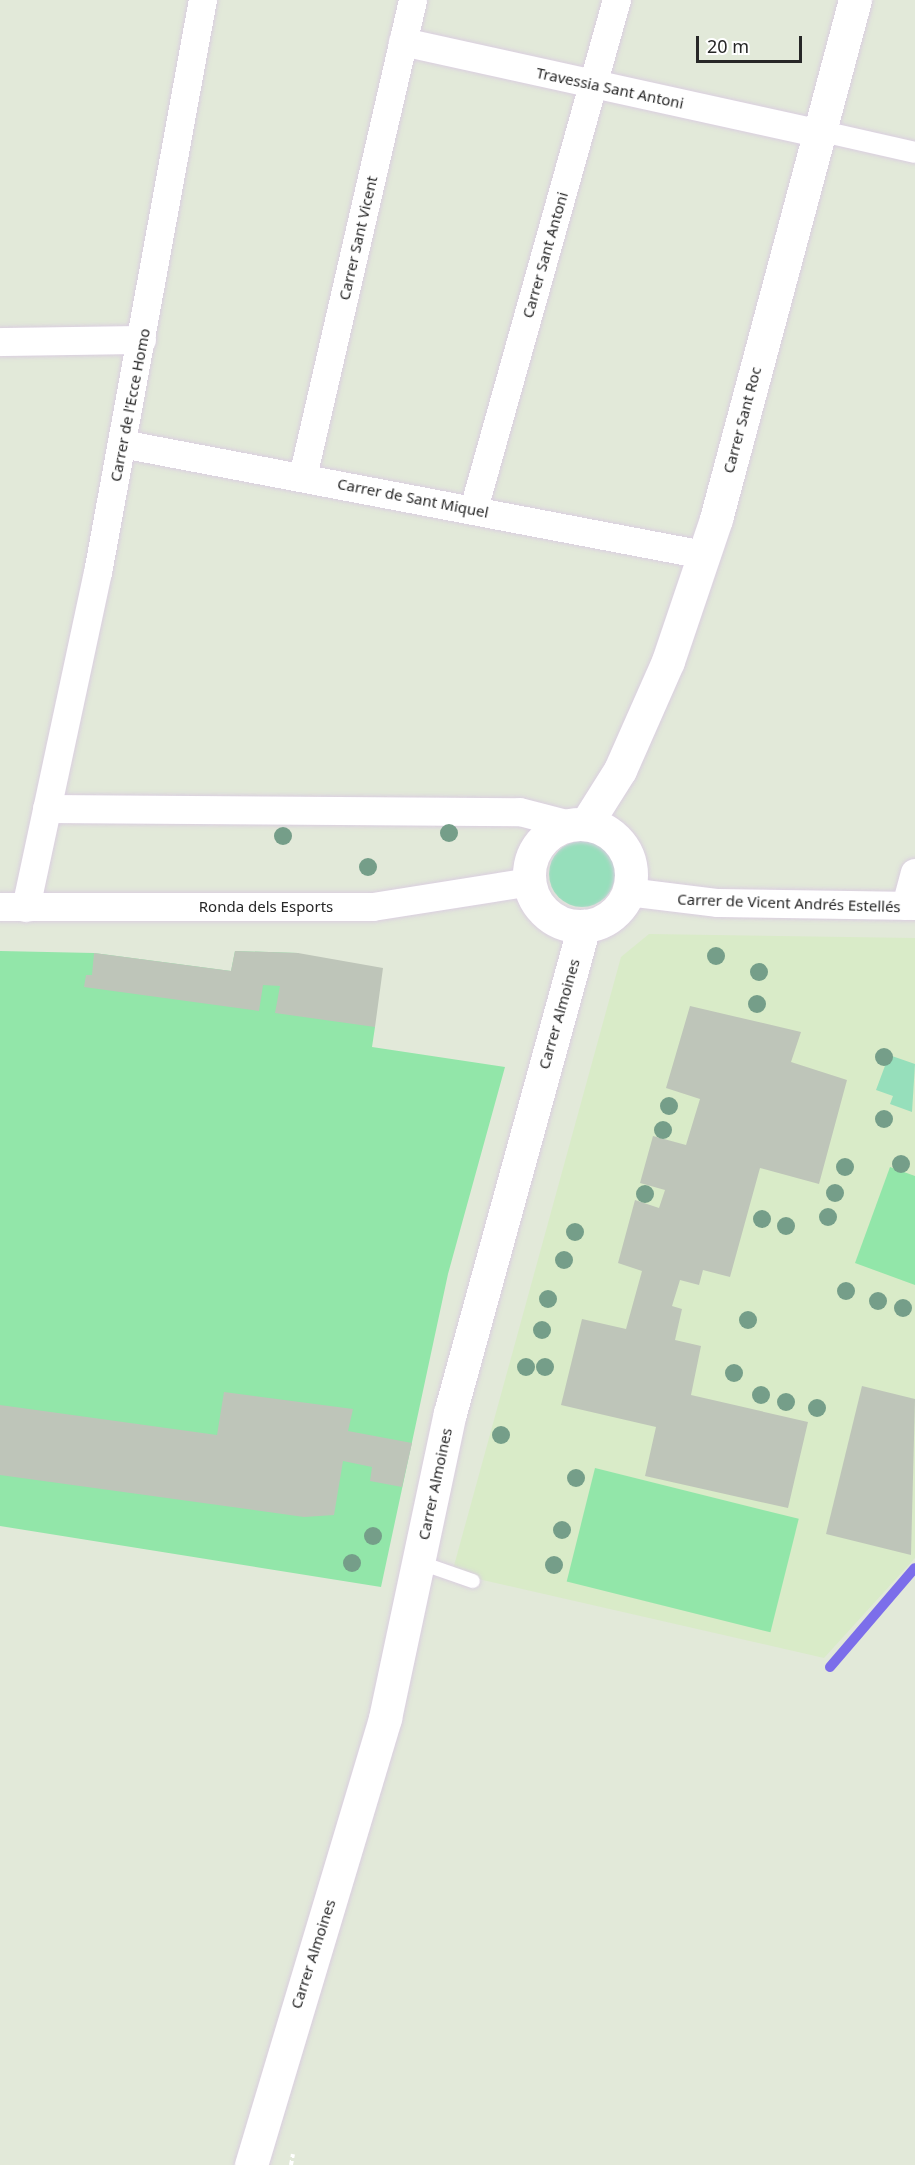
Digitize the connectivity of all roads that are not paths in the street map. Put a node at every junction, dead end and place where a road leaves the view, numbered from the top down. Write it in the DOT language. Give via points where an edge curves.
graph roads {
  1 [pos="202,0"];
  2 [pos="413,0"];
  3 [pos="617,0"];
  4 [pos="855,0"];
  5 [pos="403,42"];
  6 [pos="593,84"];
  7 [pos="818,131"];
  8 [pos="915,152"];
  9 [pos="142,340"];
  10 [pos="0,342"];
  11 [pos="122,444"];
  12 [pos="303,477"];
  13 [pos="474,509"];
  14 [pos="704,555"];
  15 [pos="47,809"];
  16 [pos="578,825"];
  17 [pos="915,873"];
  18 [pos="530,882"];
  19 [pos="628,892"];
  20 [pos="911,906"];
  21 [pos="13,907"];
  22 [pos="584,927"];
  23 [pos="418,1562"];
  24 [pos="473,1581"];
  25 [pos="251,2165"];
  1 -- 9 [label="street, Carrer de l'Ecce Homo"];
  2 -- 5 [label="street, Carrer Sant Vicent"];
  3 -- 6 [label="street, Carrer Sant Antoni"];
  4 -- 7 [label="street, Carrer Sant Roc"];
  5 -- 6 [label="street, Travessia Sant Antoni"];
  5 -- 12 [label="street, Carrer Sant Vicent"];
  6 -- 7 [label="street, Travessia Sant Antoni"];
  6 -- 13 [label="street, Carrer Sant Antoni"];
  7 -- 8 [label="street"];
  7 -- 14 [label="street, Carrer Sant Roc"];
  9 -- 10 [label="street"];
  9 -- 11 [label="street, Carrer de l'Ecce Homo"];
  11 -- 12 [label="street, Carrer de Sant Miquel"];
  11 -- 15 [label="street, Carrer de l'Ecce Homo"];
  12 -- 13 [label="street, Carrer de Sant Miquel"];
  13 -- 14 [label="street, Carrer de Sant Miquel"];
  14 -- 16 [label="street, Carrer Sant Roc" via="640,726"];
  15 -- 16 [label="street" via="520,812"];
  15 -- 21 [label="street, Carrer de l'Ecce Homo"];
  16 -- 18 [label="street" via="542,842 533,855"];
  16 -- 19 [label="street" via="615,837 625,850 631,866"];
  17 -- 20 [label="street"];
  18 -- 21 [label="street, Ronda dels Esports" via="373,907"];
  18 -- 22 [label="street" via="539,906 551,918"];
  19 -- 20 [label="street, Carrer de Vicent Andrés Estellés" via="718,903"];
  19 -- 22 [label="street" via="615,912"];
  22 -- 23 [label="street, Carrer Almoines" via="483,1284"];
  23 -- 24 [label="lane"];
  23 -- 25 [label="street, Carrer Almoines" via="385,1719"];
}
